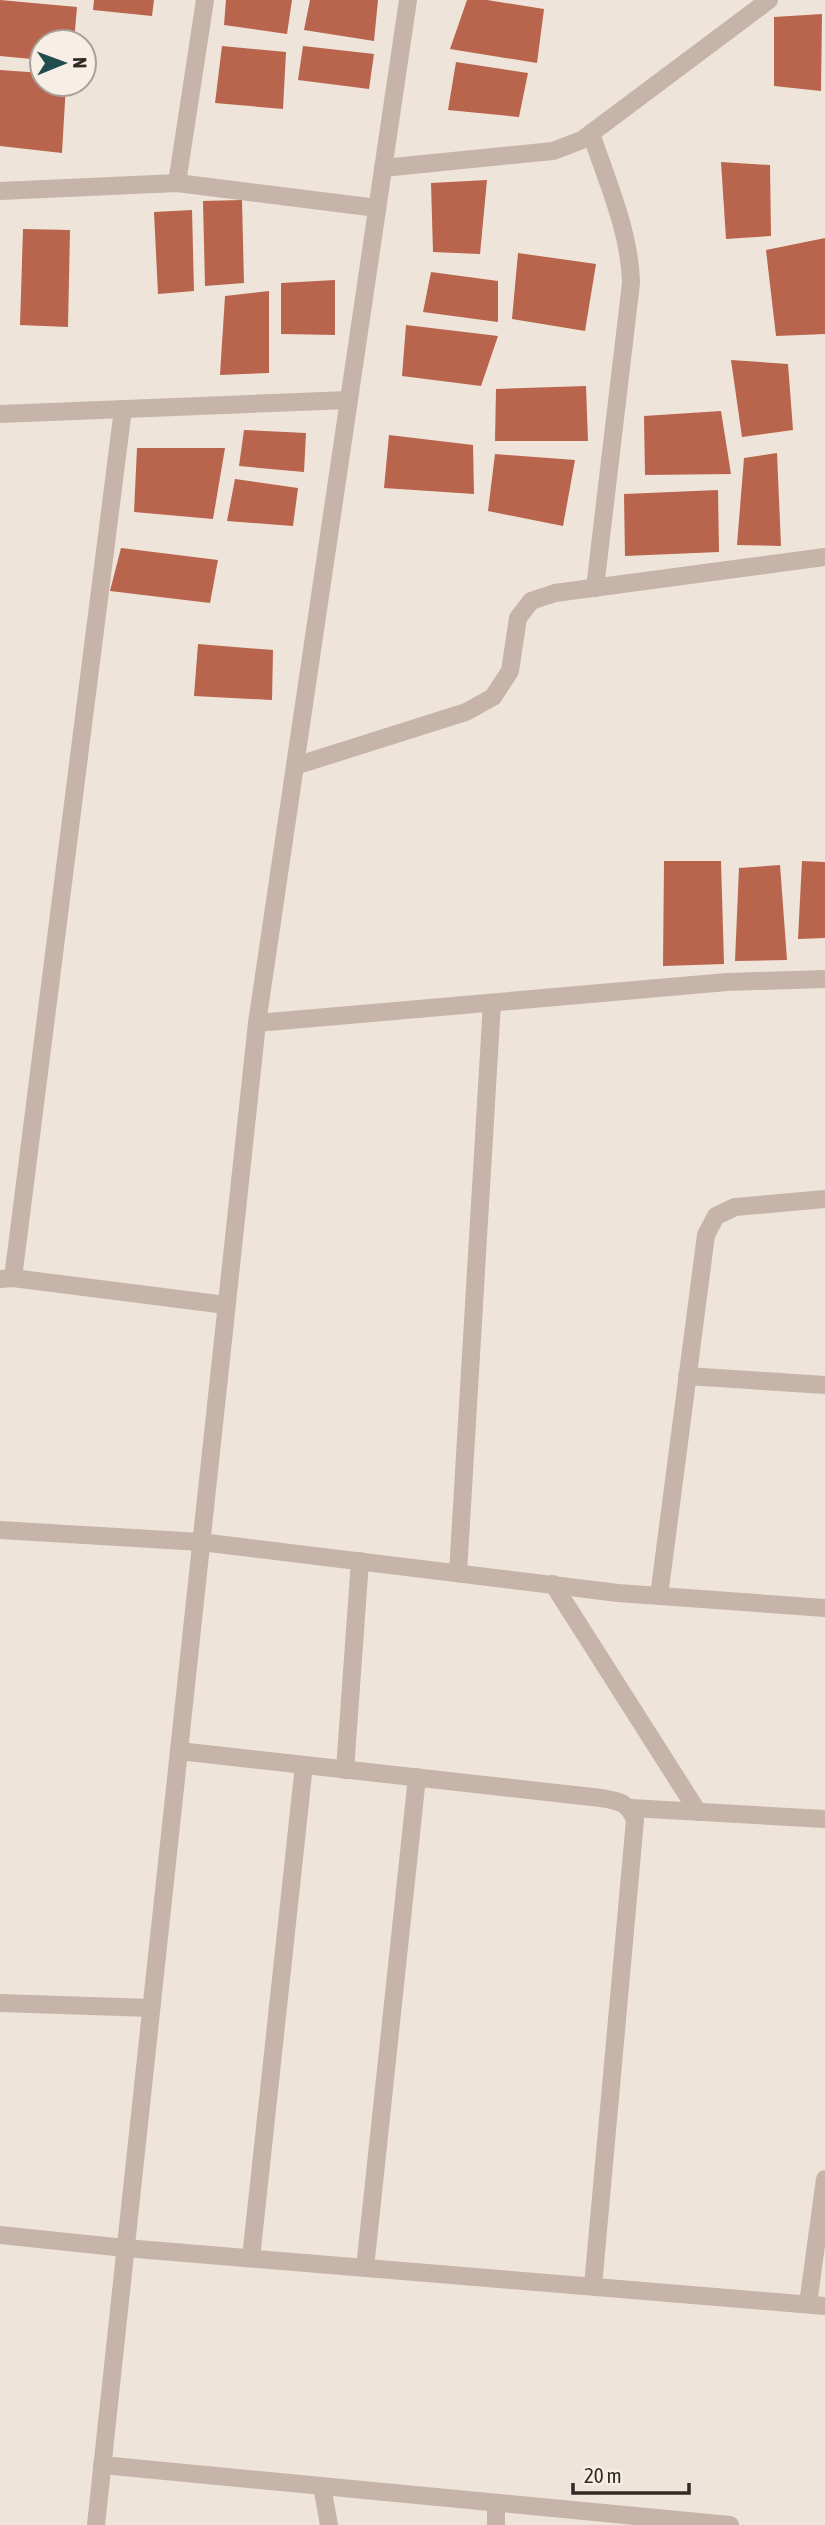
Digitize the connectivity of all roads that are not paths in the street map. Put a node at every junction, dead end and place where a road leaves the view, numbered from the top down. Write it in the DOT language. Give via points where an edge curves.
graph roads {
  1 [pos="205,0"];
  2 [pos="408,0"];
  3 [pos="769,0"];
  4 [pos="591,133"];
  5 [pos="383,168"];
  6 [pos="177,183"];
  7 [pos="0,191"];
  8 [pos="377,208"];
  9 [pos="348,400"];
  10 [pos="123,409"];
  11 [pos="0,414"];
  12 [pos="825,557"];
  13 [pos="595,588"];
  14 [pos="295,766"];
  15 [pos="825,978"];
  16 [pos="492,1003"];
  17 [pos="257,1023"];
  18 [pos="825,1199"];
  19 [pos="7,1278"];
  20 [pos="226,1305"];
  21 [pos="687,1376"];
  22 [pos="825,1385"];
  23 [pos="0,1530"];
  24 [pos="201,1542"];
  25 [pos="360,1561"];
  26 [pos="458,1573"];
  27 [pos="553,1584"];
  28 [pos="659,1596"];
  29 [pos="825,1608"];
  30 [pos="179,1751"];
  31 [pos="304,1765"];
  32 [pos="345,1770"];
  33 [pos="417,1777"];
  34 [pos="631,1808"];
  35 [pos="698,1812"];
  36 [pos="825,1819"];
  37 [pos="0,2003"];
  38 [pos="151,2008"];
  39 [pos="825,2179"];
  40 [pos="0,2235"];
  41 [pos="125,2248"];
  42 [pos="251,2258"];
  43 [pos="365,2268"];
  44 [pos="593,2286"];
  45 [pos="816,2305"];
  46 [pos="102,2465"];
  47 [pos="322,2486"];
  48 [pos="496,2503"];
  49 [pos="96,2525"];
  50 [pos="329,2525"];
  51 [pos="496,2525"];
  52 [pos="730,2525"];
  1 -- 6 [label="street"];
  2 -- 5 [label="street"];
  3 -- 4 [label="street"];
  4 -- 5 [label="street" via="553,152"];
  4 -- 13 [label="street" via="626,242 631,274"];
  5 -- 8 [label="street"];
  6 -- 7 [label="street"];
  6 -- 8 [label="street"];
  8 -- 9 [label="street"];
  9 -- 10 [label="street"];
  9 -- 14 [label="street"];
  10 -- 11 [label="street"];
  10 -- 19 [label="street"];
  12 -- 13 [label="street"];
  13 -- 14 [label="street" via="531,601 518,618 510,671 493,697 466,712"];
  14 -- 17 [label="street"];
  15 -- 16 [label="street"];
  16 -- 17 [label="street"];
  16 -- 26 [label="street"];
  17 -- 20 [label="street"];
  18 -- 21 [label="street" via="735,1207 716,1216 706,1235"];
  19 -- 20 [label="street"];
  20 -- 24 [label="street"];
  21 -- 22 [label="street"];
  21 -- 28 [label="street"];
  23 -- 24 [label="street"];
  24 -- 25 [label="street"];
  24 -- 30 [label="street"];
  25 -- 26 [label="street"];
  25 -- 32 [label="street"];
  26 -- 27 [label="street"];
  27 -- 28 [label="street"];
  27 -- 35 [label="street"];
  28 -- 29 [label="street"];
  30 -- 31 [label="street"];
  30 -- 38 [label="street"];
  31 -- 32 [label="street"];
  31 -- 42 [label="street"];
  32 -- 33 [label="street"];
  33 -- 34 [label="street" via="601,1798"];
  33 -- 43 [label="street"];
  34 -- 35 [label="street"];
  34 -- 44 [label="street" via="635,1820"];
  35 -- 36 [label="street"];
  37 -- 38 [label="street"];
  38 -- 41 [label="street"];
  39 -- 45 [label="street"];
  40 -- 41 [label="street"];
  41 -- 42 [label="street"];
  41 -- 46 [label="street"];
  42 -- 43 [label="street"];
  43 -- 44 [label="street"];
  44 -- 45 [label="street"];
  46 -- 47 [label="street"];
  46 -- 49 [label="street"];
  47 -- 48 [label="street"];
  47 -- 50 [label="street"];
  48 -- 51 [label="street"];
  48 -- 52 [label="street"];
}
